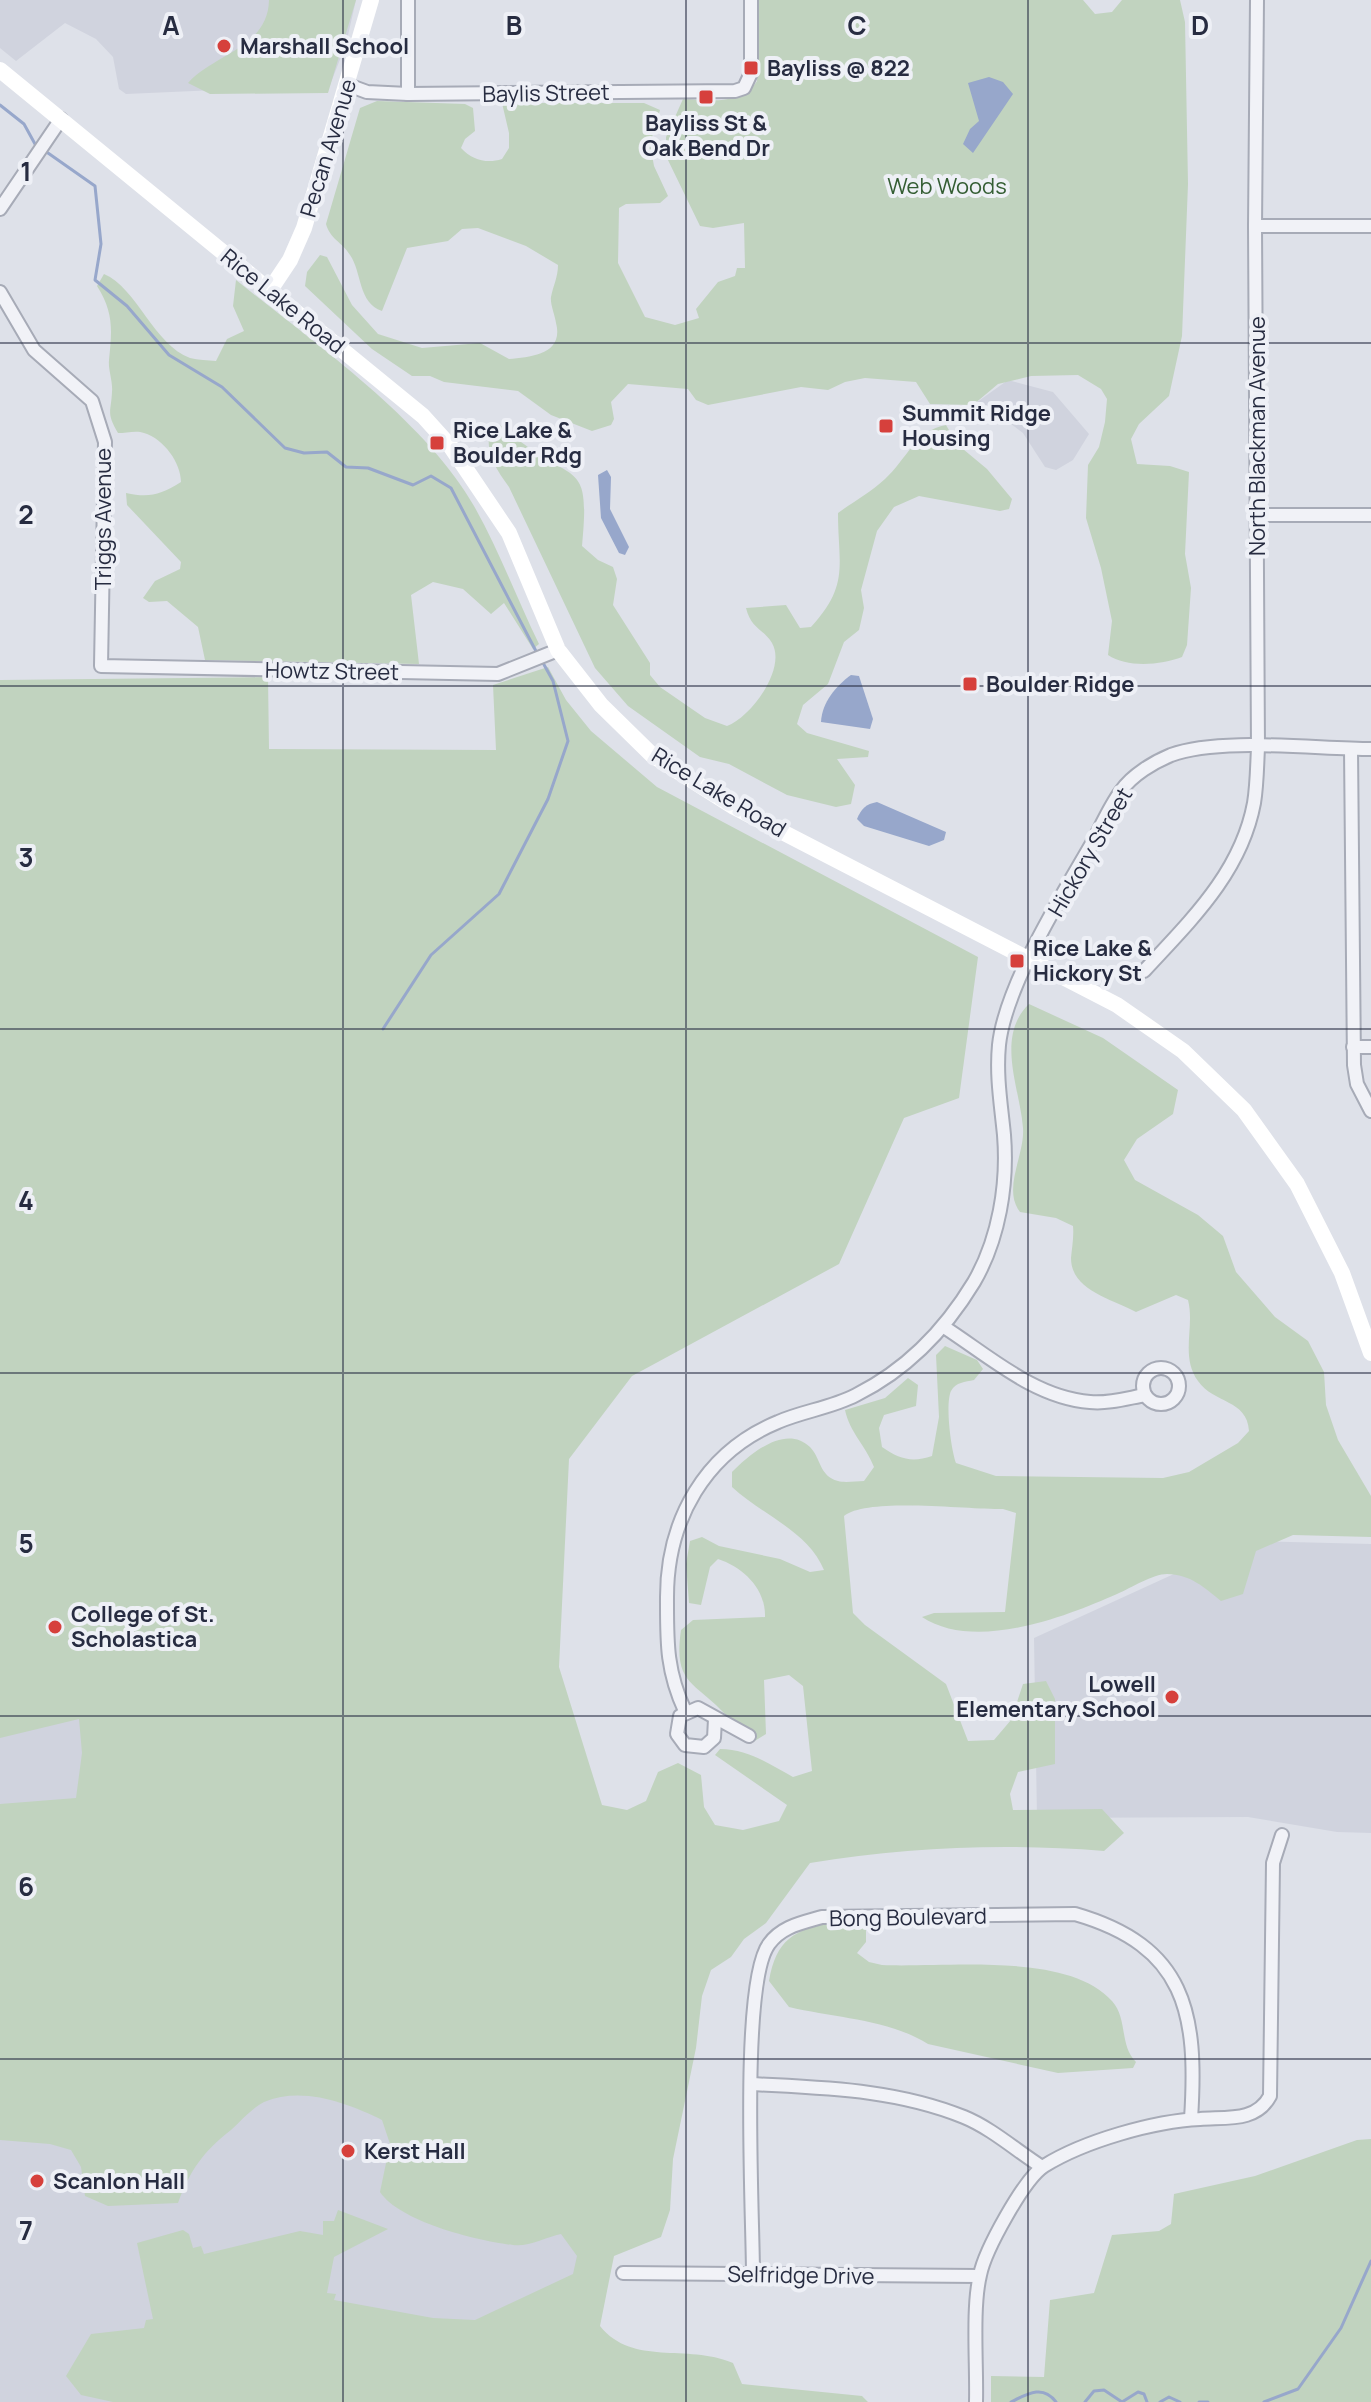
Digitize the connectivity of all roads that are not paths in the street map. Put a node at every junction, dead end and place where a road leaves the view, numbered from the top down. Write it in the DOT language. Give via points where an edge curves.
graph roads {
  1 [pos="371,0"];
  2 [pos="408,0"];
  3 [pos="751,0"];
  4 [pos="1257,0"];
  5 [pos="0,70"];
  6 [pos="348,85"];
  7 [pos="408,94"];
  8 [pos="61,119"];
  9 [pos="0,209"];
  10 [pos="1255,226"];
  11 [pos="1371,226"];
  12 [pos="270,290"];
  13 [pos="0,292"];
  14 [pos="1257,515"];
  15 [pos="1371,515"];
  16 [pos="558,650"];
  17 [pos="101,666"];
  18 [pos="1258,748"];
  19 [pos="1351,749"];
  20 [pos="1371,749"];
  21 [pos="1031,958"];
  22 [pos="1144,971"];
  23 [pos="1353,1047"];
  24 [pos="1371,1047"];
  25 [pos="1371,1111"];
  26 [pos="944,1327"];
  27 [pos="1371,1353"];
  28 [pos="1145,1395"];
  29 [pos="685,1711"];
  30 [pos="715,1719"];
  31 [pos="749,1736"];
  32 [pos="1282,1835"];
  33 [pos="751,2084"];
  34 [pos="1191,2119"];
  35 [pos="1042,2167"];
  36 [pos="623,2273"];
  37 [pos="753,2275"];
  38 [pos="979,2276"];
  39 [pos="976,2402"];
  1 -- 6 [label="main road, Pecan Avenue"];
  2 -- 7 [label="street"];
  3 -- 7 [label="street, Baylis Street" via="751,73 744,88 735,91"];
  4 -- 10 [label="street, North Blackman Avenue"];
  5 -- 8 [label="main road, Rice Lake Road"];
  6 -- 7 [label="street, Baylis Street" via="367,92"];
  6 -- 12 [label="main road, Pecan Avenue" via="304,228"];
  8 -- 9 [label="street"];
  8 -- 12 [label="main road, Rice Lake Road"];
  10 -- 11 [label="street"];
  10 -- 14 [label="street, North Blackman Avenue"];
  12 -- 16 [label="main road, Rice Lake Road" via="423,416 451,447 509,533"];
  13 -- 17 [label="street, Triggs Avenue" via="34,350 92,401 105,442"];
  14 -- 15 [label="street"];
  14 -- 18 [label="street, North Blackman Avenue"];
  16 -- 17 [label="street, Howtz Street" via="498,674"];
  16 -- 21 [label="main road, Rice Lake Road" via="601,705 652,755 734,807"];
  18 -- 19 [label="street, Hickory Street"];
  18 -- 21 [label="street, Hickory Street" via="1198,748 1172,755 1136,776 1122,789"];
  18 -- 22 [label="street, North Blackman Avenue" via="1254,804 1231,868"];
  19 -- 20 [label="street"];
  19 -- 23 [label="street"];
  21 -- 26 [label="street, Hickory Street" via="999,1042 997,1084 1005,1159 995,1229 976,1278"];
  21 -- 27 [label="main road, Rice Lake Road" via="1117,1005 1183,1051 1244,1110 1297,1184 1342,1273"];
  23 -- 24 [label="street"];
  23 -- 25 [label="street" via="1357,1084"];
  26 -- 28 [label="street" via="1029,1384 1060,1397 1093,1403"];
  26 -- 29 [label="street, Hickory Street" via="893,1373 854,1397 754,1433 701,1481 677,1529 667,1581 667,1653 671,1681"];
  29 -- 30 [label="street" via="705,1710"];
  29 -- 30 [label="street" via="676,1728 691,1748 704,1747 714,1738"];
  30 -- 31 [label="street"];
  32 -- 34 [label="street" via="1273,1863 1270,2096 1264,2108 1248,2116"];
  33 -- 34 [label="street, Bong Boulevard" via="756,1974 767,1946 783,1929 822,1917 1075,1914 1114,1925 1142,1944 1177,1983 1192,2042"];
  33 -- 35 [label="street" via="859,2090 913,2100 967,2118"];
  33 -- 37 [label="street, Bong Boulevard"];
  34 -- 35 [label="street" via="1117,2135"];
  35 -- 38 [label="street" via="991,2241"];
  36 -- 37 [label="street, Selfridge Drive"];
  37 -- 38 [label="street, Selfridge Drive"];
  38 -- 39 [label="street"];
}
